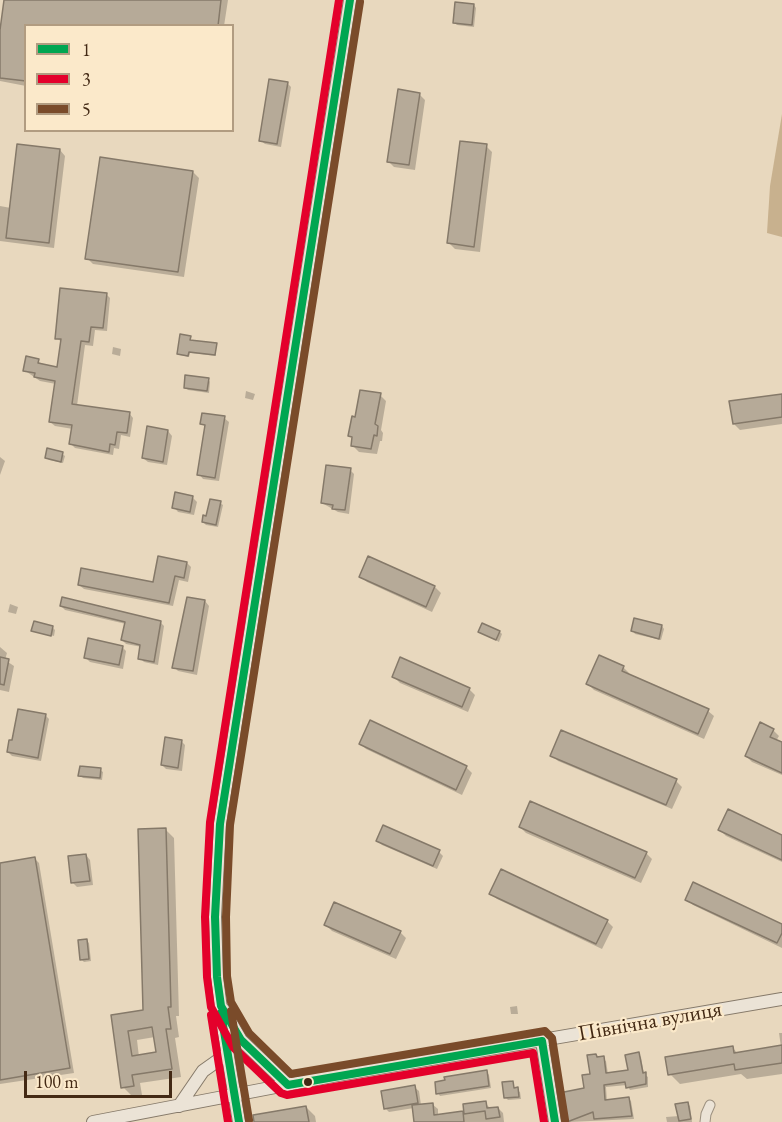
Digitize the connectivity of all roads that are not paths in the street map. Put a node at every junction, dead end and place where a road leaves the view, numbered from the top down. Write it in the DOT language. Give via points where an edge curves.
graph roads {
  1 [pos="350,0"];
  2 [pos="782,999"];
  3 [pos="221,1006"];
  4 [pos="542,1041"];
  5 [pos="227,1054"];
  6 [pos="288,1085"];
  7 [pos="234,1095"];
  8 [pos="179,1106"];
  9 [pos="710,1106"];
  10 [pos="93,1122"];
  11 [pos="239,1122"];
  12 [pos="555,1122"];
  13 [pos="705,1122"];
  1 -- 3 [label="street" via="220,824 215,916"];
  2 -- 4 [label="street, Північна вулиця"];
  3 -- 5 [label="street"];
  3 -- 6 [label="street" via="241,1040"];
  4 -- 6 [label="street, Північна вулиця"];
  4 -- 12 [label="street"];
  5 -- 7 [label="street"];
  5 -- 8 [label="street" via="203,1071"];
  6 -- 7 [label="street, Північна вулиця"];
  7 -- 8 [label="street, Північна вулиця"];
  7 -- 11 [label="street"];
  8 -- 10 [label="street, Північна вулиця"];
  9 -- 13 [label="street"];
}
